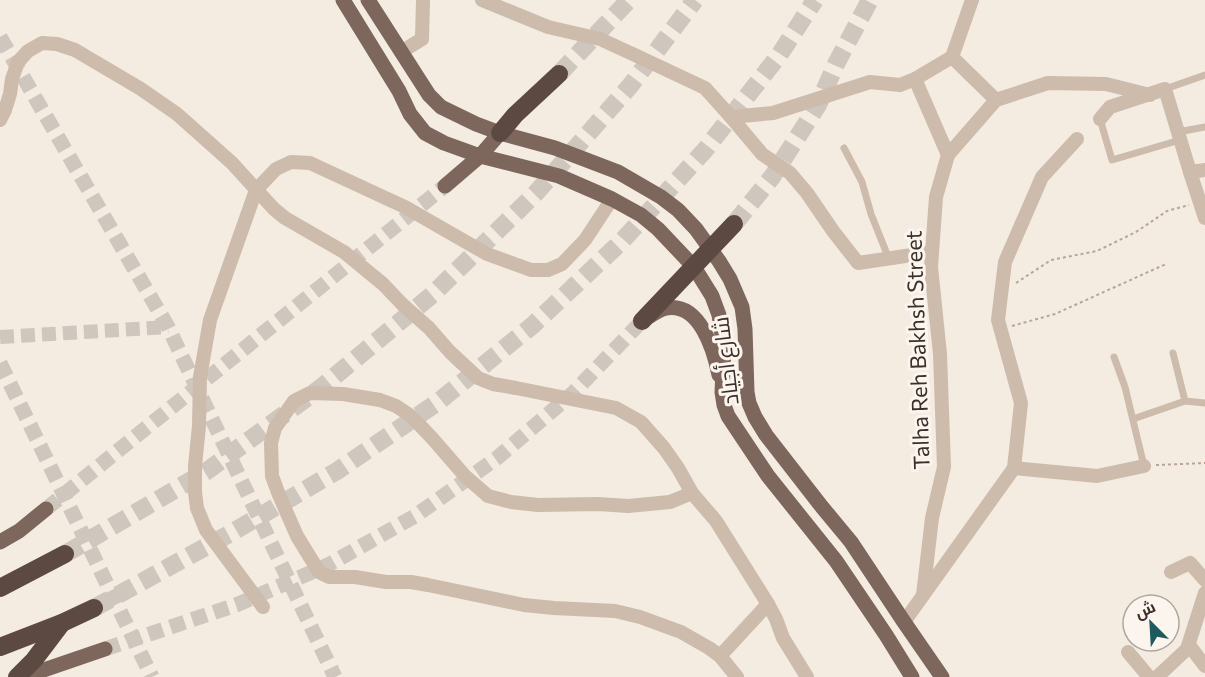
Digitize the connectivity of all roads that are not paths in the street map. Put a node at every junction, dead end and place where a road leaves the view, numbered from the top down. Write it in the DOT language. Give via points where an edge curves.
graph roads {
  1 [pos="343,0"];
  2 [pos="368,0"];
  3 [pos="423,0"];
  4 [pos="482,0"];
  5 [pos="972,0"];
  6 [pos="401,52"];
  7 [pos="952,57"];
  8 [pos="559,74"];
  9 [pos="1205,75"];
  10 [pos="915,79"];
  11 [pos="1165,89"];
  12 [pos="1150,95"];
  13 [pos="996,100"];
  14 [pos="731,117"];
  15 [pos="1100,119"];
  16 [pos="0,120"];
  17 [pos="1205,127"];
  18 [pos="500,133"];
  19 [pos="1179,136"];
  20 [pos="1077,139"];
  21 [pos="844,148"];
  22 [pos="948,155"];
  23 [pos="480,156"];
  24 [pos="1205,170"];
  25 [pos="1190,172"];
  26 [pos="445,186"];
  27 [pos="256,190"];
  28 [pos="612,199"];
  29 [pos="1205,218"];
  30 [pos="735,224"];
  31 [pos="710,248"];
  32 [pos="932,252"];
  33 [pos="889,259"];
  34 [pos="694,267"];
  35 [pos="642,321"];
  36 [pos="1173,353"];
  37 [pos="1114,357"];
  38 [pos="722,392"];
  39 [pos="1185,401"];
  40 [pos="1205,403"];
  41 [pos="1133,419"];
  42 [pos="1144,466"];
  43 [pos="1014,468"];
  44 [pos="692,493"];
  45 [pos="46,509"];
  46 [pos="0,542"];
  47 [pos="65,554"];
  48 [pos="1171,572"];
  49 [pos="24,575"];
  50 [pos="0,578"];
  51 [pos="1205,580"];
  52 [pos="0,588"];
  53 [pos="1205,593"];
  54 [pos="923,595"];
  55 [pos="768,604"];
  56 [pos="263,607"];
  57 [pos="93,608"];
  58 [pos="904,622"];
  59 [pos="62,623"];
  60 [pos="1189,645"];
  61 [pos="0,647"];
  62 [pos="105,649"];
  63 [pos="1129,653"];
  64 [pos="720,656"];
  65 [pos="1205,666"];
  66 [pos="17,677"];
  67 [pos="23,677"];
  68 [pos="737,677"];
  69 [pos="807,677"];
  70 [pos="912,677"];
  71 [pos="942,677"];
  72 [pos="1149,677"];
  73 [pos="1157,677"];
  1 -- 23 [label="main road, شارع أجياد" via="425,133"];
  2 -- 6 [label="main road, شارع أجياد"];
  3 -- 6 [label="street" via="422,39"];
  4 -- 14 [label="street" via="548,27 600,39 637,56 705,88"];
  5 -- 7 [label="street"];
  6 -- 18 [label="main road, شارع أجياد" via="441,107"];
  7 -- 10 [label="street"];
  7 -- 13 [label="street"];
  8 -- 18 [label="highway"];
  9 -- 11 [label="lane"];
  10 -- 14 [label="street" via="900,85 870,82 773,113"];
  10 -- 22 [label="street"];
  11 -- 12 [label="street"];
  11 -- 19 [label="street"];
  12 -- 13 [label="street" via="1106,84 1048,83"];
  12 -- 15 [label="street" via="1110,107"];
  13 -- 22 [label="street, Talha Reh Bakhsh Street"];
  14 -- 33 [label="street" via="762,154 790,173 858,263"];
  15 -- 19 [label="lane" via="1112,160"];
  16 -- 27 [label="street" via="18,62 42,43 57,44 91,59 177,114"];
  17 -- 19 [label="lane"];
  18 -- 23 [label="main road"];
  18 -- 31 [label="main road, شارع أجياد" via="580,156 638,182 678,210"];
  19 -- 25 [label="street"];
  20 -- 43 [label="street" via="1042,177 1005,262 998,320 1021,403"];
  21 -- 33 [label="lane" via="862,182"];
  22 -- 32 [label="street, Talha Reh Bakhsh Street" via="936,197"];
  23 -- 26 [label="main road"];
  23 -- 28 [label="main road, شارع أجياد" via="559,176"];
  24 -- 25 [label="street"];
  25 -- 29 [label="street"];
  27 -- 28 [label="street" via="276,169 291,162 310,164 405,207 487,254 531,270 548,270 562,264 585,240"];
  27 -- 44 [label="street" via="285,218 344,252 383,284 478,378 616,408 641,422 664,448"];
  27 -- 56 [label="street" via="210,321 200,377 195,492 206,530"];
  28 -- 34 [label="main road, شارع أجياد" via="641,215"];
  30 -- 31 [label="highway"];
  31 -- 34 [label="highway"];
  31 -- 58 [label="main road, شارع أجياد" via="742,307 747,392 755,417 851,542"];
  32 -- 33 [label="street"];
  32 -- 54 [label="street, Talha Reh Bakhsh Street" via="944,467 932,518"];
  34 -- 35 [label="highway"];
  34 -- 38 [label="main road, شارع أجياد" via="719,315 724,348"];
  35 -- 38 [label="main road" via="664,308 677,307 693,316 717,362"];
  36 -- 39 [label="lane"];
  37 -- 41 [label="lane"];
  38 -- 70 [label="main road, شارع أجياد" via="728,416 747,445 836,561"];
  39 -- 40 [label="lane"];
  39 -- 41 [label="lane"];
  41 -- 42 [label="lane"];
  42 -- 43 [label="street" via="1097,476"];
  43 -- 54 [label="street"];
  44 -- 55 [label="street" via="717,521"];
  44 -- 64 [label="street" via="670,502 628,506 538,505 488,496 411,416 380,400 343,394 310,393 294,401 275,428 271,443 272,476 279,495 297,536 319,572 329,577 411,582 534,606 615,611 681,632"];
  45 -- 46 [label="main road"];
  47 -- 49 [label="highway"];
  48 -- 51 [label="street" via="1190,563"];
  49 -- 50 [label="highway"];
  49 -- 52 [label="highway"];
  53 -- 60 [label="street"];
  54 -- 58 [label="street"];
  55 -- 64 [label="street"];
  55 -- 69 [label="street"];
  57 -- 59 [label="highway"];
  58 -- 71 [label="main road, شارع أجياد"];
  59 -- 61 [label="highway"];
  59 -- 66 [label="highway"];
  60 -- 65 [label="street"];
  60 -- 73 [label="street"];
  62 -- 67 [label="main road"];
  63 -- 72 [label="street"];
  64 -- 68 [label="street"];
}
